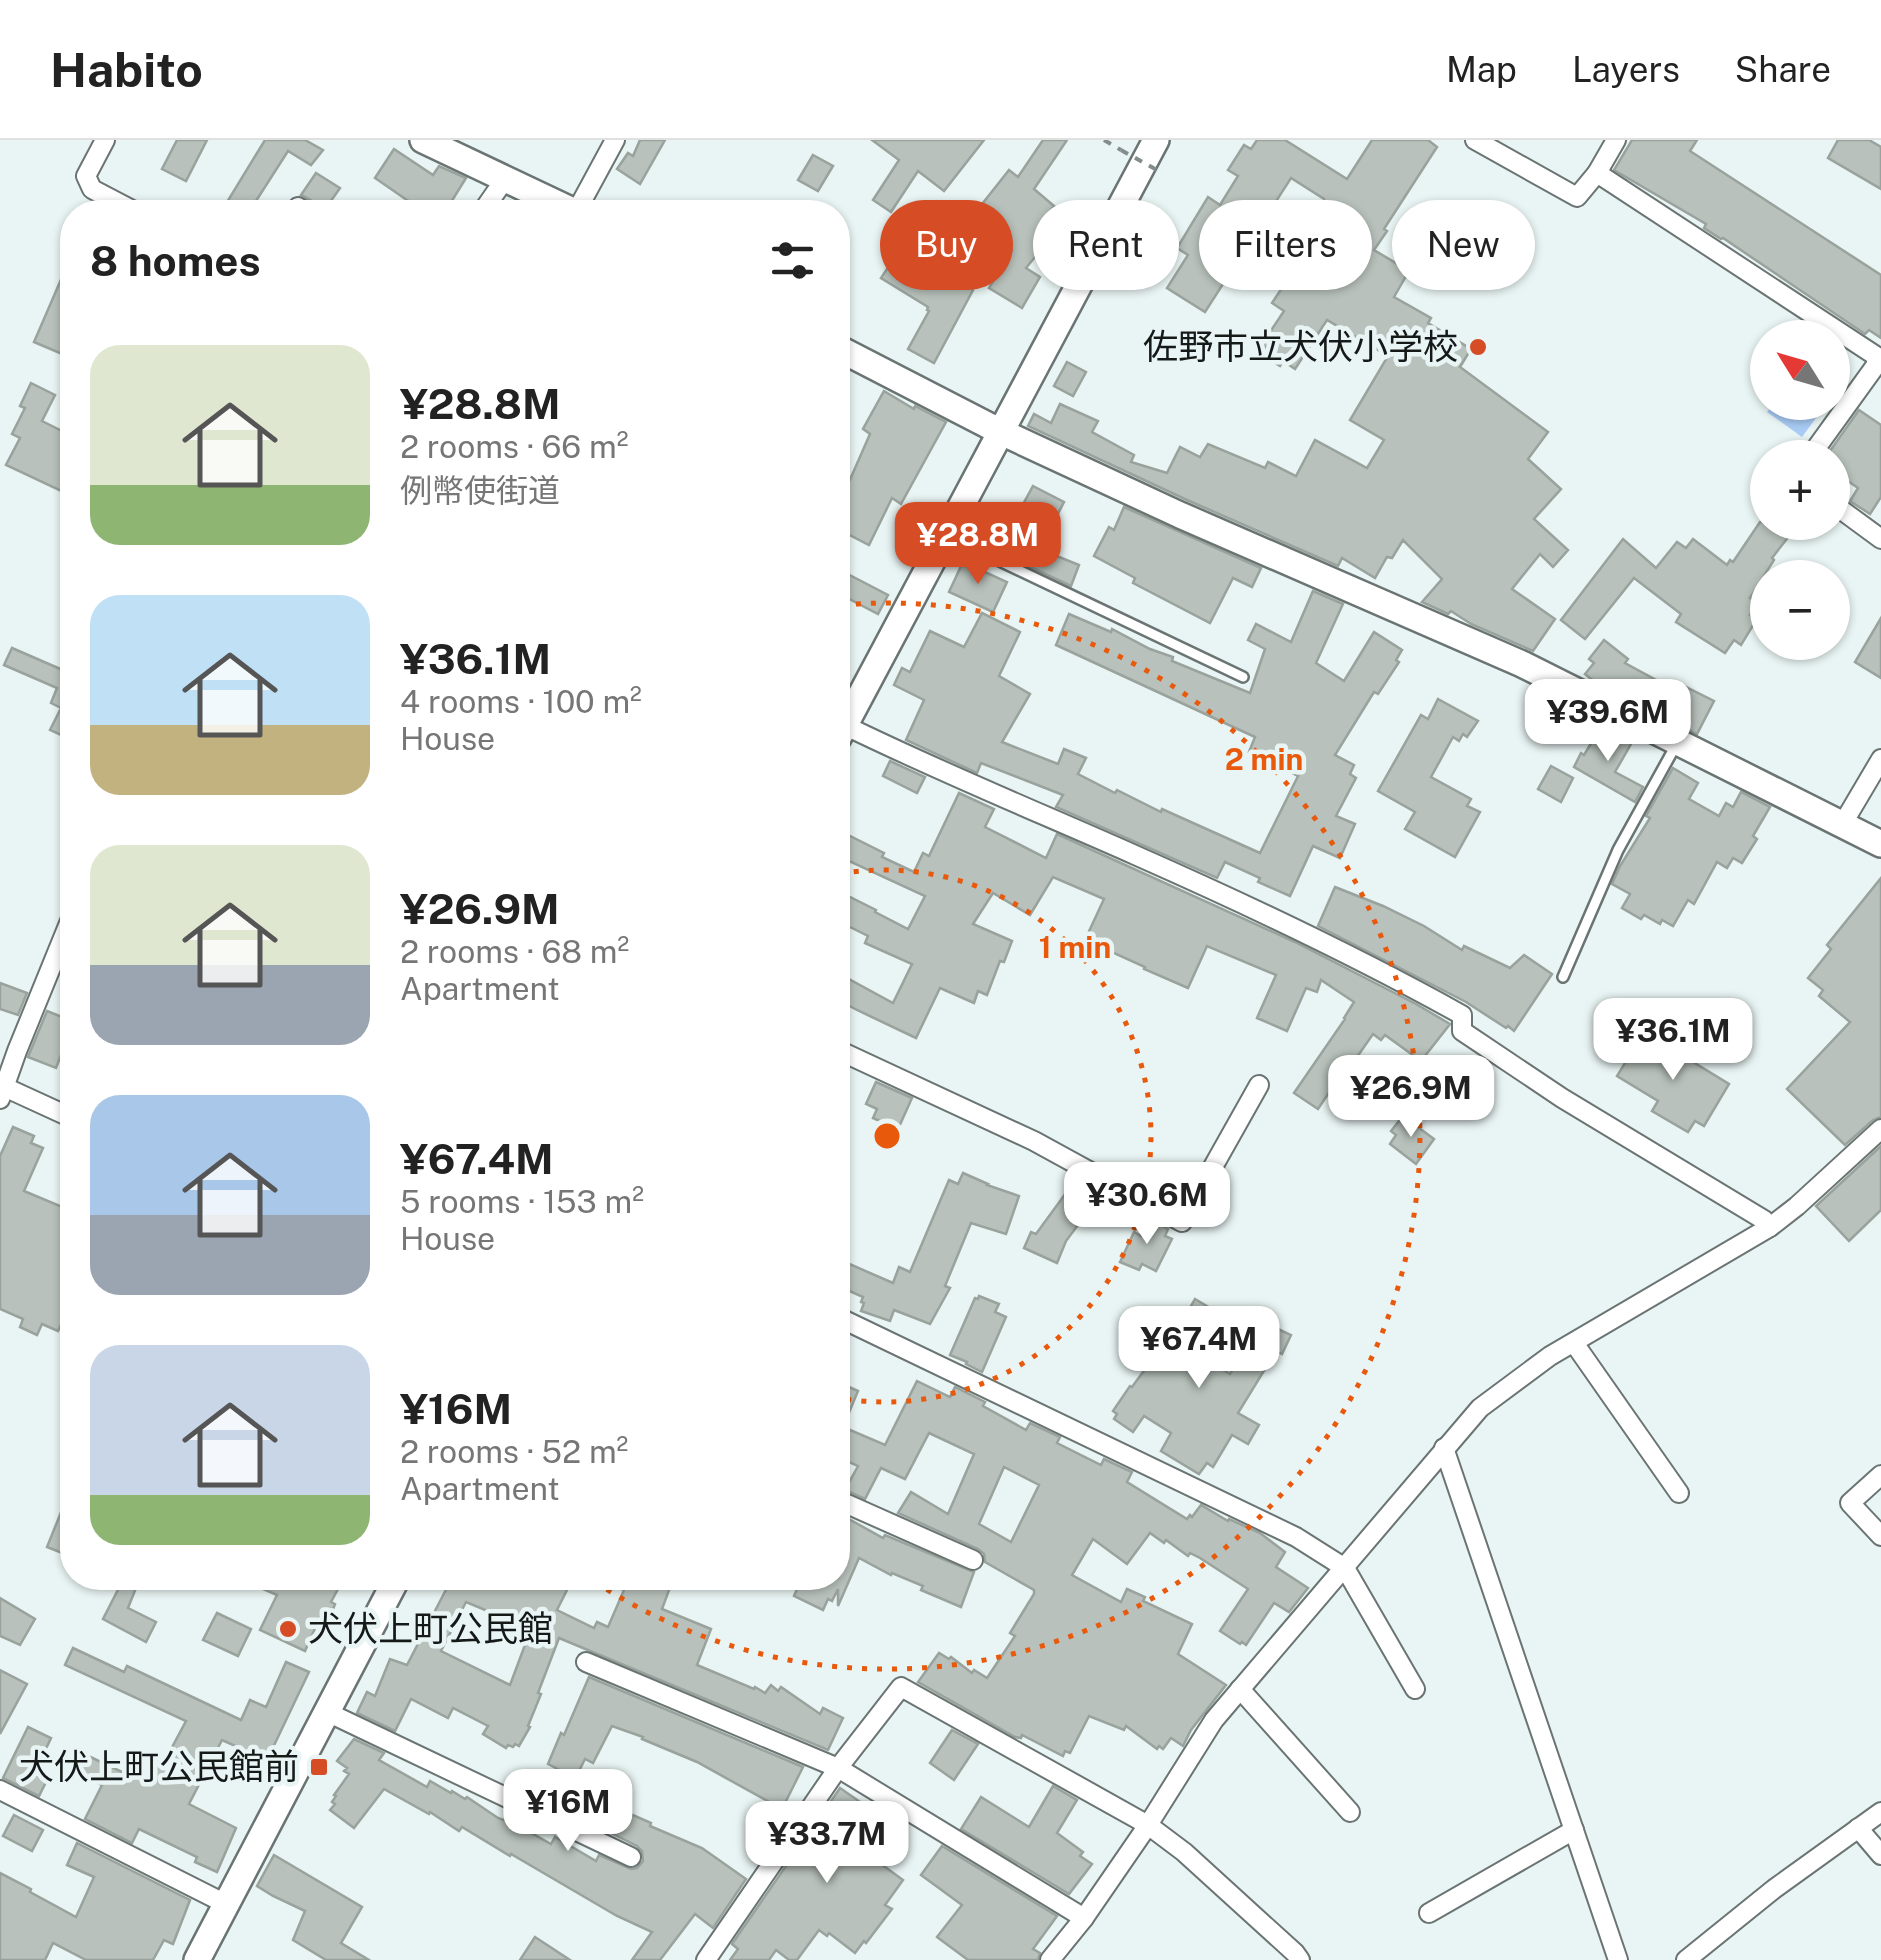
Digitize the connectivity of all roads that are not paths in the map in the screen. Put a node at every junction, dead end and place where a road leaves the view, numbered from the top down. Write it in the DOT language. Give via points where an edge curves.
graph roads {
  1 [pos="105,140"];
  2 [pos="423,140"];
  3 [pos="614,140"];
  4 [pos="1156,140"];
  5 [pos="1475,140"];
  6 [pos="1616,140"];
  7 [pos="1597,172"];
  8 [pos="505,180"];
  9 [pos="113,200"];
  10 [pos="491,200"];
  11 [pos="549,200"];
  12 [pos="582,200"];
  13 [pos="850,354"];
  14 [pos="999,431"];
  15 [pos="1822,440"];
  16 [pos="1850,517"];
  17 [pos="944,534"];
  18 [pos="1881,539"];
  19 [pos="1243,677"];
  20 [pos="850,715"];
  21 [pos="850,736"];
  22 [pos="1677,742"];
  23 [pos="1881,759"];
  24 [pos="1842,825"];
  25 [pos="1881,844"];
  26 [pos="60,945"];
  27 [pos="1563,977"];
  28 [pos="850,1056"];
  29 [pos="1259,1084"];
  30 [pos="2,1090"];
  31 [pos="60,1113"];
  32 [pos="1881,1130"];
  33 [pos="1770,1227"];
  34 [pos="850,1323"];
  35 [pos="1574,1343"];
  36 [pos="1444,1448"];
  37 [pos="1881,1475"];
  38 [pos="1679,1493"];
  39 [pos="850,1505"];
  40 [pos="1881,1536"];
  41 [pos="973,1560"];
  42 [pos="1345,1568"];
  43 [pos="391,1590"];
  44 [pos="586,1662"];
  45 [pos="1415,1689"];
  46 [pos="1240,1690"];
  47 [pos="327,1712"];
  48 [pos="838,1768"];
  49 [pos="0,1790"];
  50 [pos="1350,1812"];
  51 [pos="1881,1812"];
  52 [pos="1148,1824"];
  53 [pos="1858,1828"];
  54 [pos="1574,1830"];
  55 [pos="1881,1854"];
  56 [pos="631,1857"];
  57 [pos="226,1904"];
  58 [pos="1429,1912"];
  59 [pos="1084,1918"];
  60 [pos="1062,1956"];
  61 [pos="198,1960"];
  62 [pos="706,1960"];
  63 [pos="1300,1960"];
  64 [pos="1618,1960"];
  65 [pos="1686,1960"];
  1 -- 9 [label="street" via="86,176 92,189"];
  2 -- 8 [label="street"];
  3 -- 12 [label="street"];
  4 -- 14 [label="street"];
  5 -- 7 [label="street" via="1576,198"];
  6 -- 7 [label="street"];
  7 -- 15 [label="street" via="1876,356"];
  8 -- 10 [label="street"];
  8 -- 11 [label="street"];
  13 -- 14 [label="street"];
  14 -- 17 [label="street"];
  14 -- 22 [label="street" via="1522,664"];
  16 -- 18 [label="street"];
  17 -- 19 [label="lane"];
  17 -- 20 [label="street"];
  21 -- 33 [label="street" via="1154,863 1394,977 1462,1015 1462,1030 1562,1098"];
  22 -- 24 [label="street"];
  22 -- 27 [label="lane" via="1618,850"];
  23 -- 24 [label="street"];
  24 -- 25 [label="street"];
  26 -- 30 [label="street"];
  28 -- 29 [label="street" via="1034,1141 1182,1222"];
  30 -- 31 [label="street"];
  32 -- 33 [label="street"];
  33 -- 35 [label="street"];
  34 -- 42 [label="street" via="1296,1537"];
  35 -- 36 [label="street" via="1480,1408"];
  35 -- 38 [label="street"];
  36 -- 42 [label="street"];
  36 -- 54 [label="street"];
  37 -- 40 [label="street" via="1850,1503"];
  39 -- 41 [label="street"];
  42 -- 45 [label="street"];
  42 -- 46 [label="street"];
  43 -- 47 [label="street"];
  44 -- 48 [label="street"];
  46 -- 50 [label="street"];
  46 -- 52 [label="street"];
  47 -- 56 [label="street"];
  47 -- 57 [label="street"];
  48 -- 52 [label="street" via="900,1686"];
  48 -- 59 [label="street"];
  48 -- 62 [label="street"];
  49 -- 57 [label="street"];
  51 -- 53 [label="street"];
  52 -- 59 [label="street"];
  52 -- 63 [label="street"];
  53 -- 55 [label="street"];
  53 -- 65 [label="street"];
  54 -- 58 [label="street"];
  54 -- 64 [label="street"];
  57 -- 61 [label="street"];
  59 -- 60 [label="street"];
}
